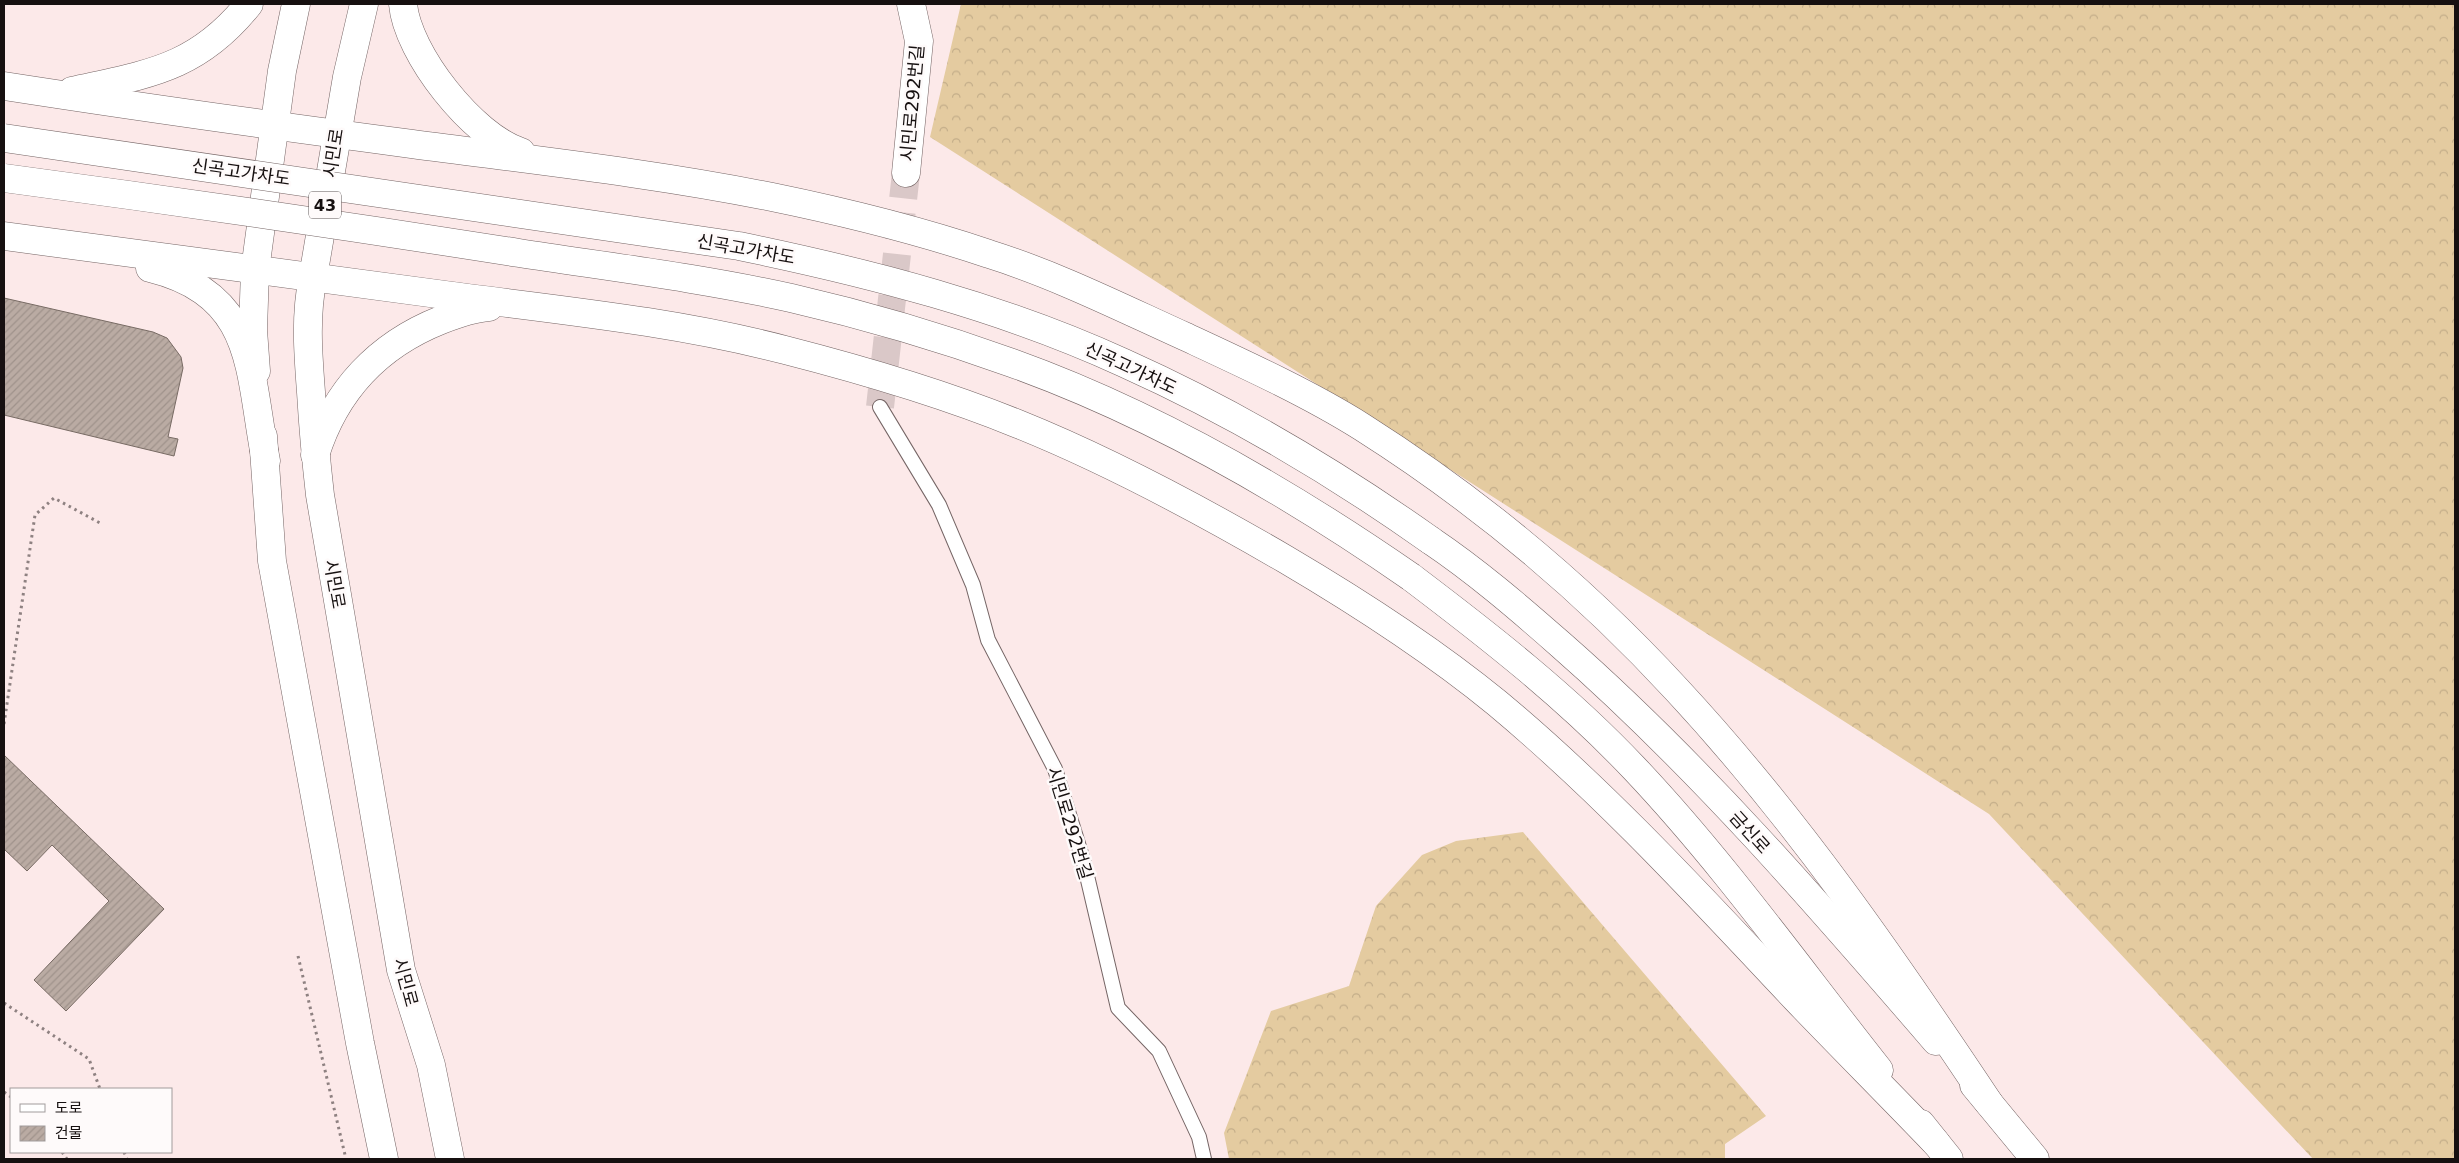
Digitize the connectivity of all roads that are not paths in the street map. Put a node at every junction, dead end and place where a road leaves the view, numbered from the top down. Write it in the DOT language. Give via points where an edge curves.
graph roads {
  1 [pos="248,4"];
  2 [pos="296,4"];
  3 [pos="364,4"];
  4 [pos="403,4"];
  5 [pos="911,4"];
  6 [pos="4,86"];
  7 [pos="56,94"];
  8 [pos="275,125"];
  9 [pos="336,133"];
  10 [pos="4,138"];
  11 [pos="568,164"];
  12 [pos="906,173"];
  13 [pos="4,178"];
  14 [pos="4,236"];
  15 [pos="255,270"];
  16 [pos="313,277"];
  17 [pos="530,306"];
  18 [pos="880,407"];
  19 [pos="315,455"];
  20 [pos="266,461"];
  21 [pos="1430,540"];
  22 [pos="1989,1103"];
  23 [pos="1943,1151"];
  24 [pos="384,1159"];
  25 [pos="450,1159"];
  26 [pos="1204,1159"];
  27 [pos="2035,1159"];
  1 -- 7 [label="street" via="237,19 210,43 172,66"];
  2 -- 8 [label="street"];
  3 -- 9 [label="street, 시민로 / 43"];
  4 -- 11 [label="street" via="414,40 466,114 488,135 516,150"];
  5 -- 12 [label="street, 시민로292번길" via="919,41"];
  6 -- 7 [label="street"];
  7 -- 8 [label="street"];
  8 -- 9 [label="street"];
  8 -- 15 [label="street"];
  9 -- 11 [label="street"];
  9 -- 16 [label="street, 시민로 / 43"];
  10 -- 21 [label="street, 신곡고가차도, bridge" via="738,246 825,264 929,292 1124,362 1333,475"];
  11 -- 22 [label="street" via="773,197 881,222 992,254 1097,296 1230,357 1358,425 1459,494 1575,589 1674,687 1805,839 1888,953"];
  13 -- 23 [label="street, bridge" via="290,217 722,284 848,312 1016,364 1159,426 1324,518 1411,576 1476,625 1582,716 1692,833"];
  14 -- 15 [label="street"];
  14 -- 20 [label="street" via="160,271 192,283 218,302 229,314 243,342"];
  15 -- 16 [label="street"];
  15 -- 20 [label="street" via="254,346"];
  16 -- 17 [label="street"];
  16 -- 19 [label="street, 시민로" via="307,333"];
  17 -- 19 [label="street" via="486,307 457,314 426,326 384,353 357,376 338,403 322,432"];
  17 -- 23 [label="street" via="780,348 902,382 1017,423 1126,472 1226,524 1324,582 1410,638 1494,701 1590,786 1684,878"];
  18 -- 26 [label="lane, 시민로292번길" via="939,505 973,586 988,640 1055,769 1084,863 1118,1008 1159,1052 1199,1137"];
  19 -- 25 [label="street, 시민로" via="401,970 430,1065"];
  20 -- 24 [label="street" via="272,561 358,1034"];
  21 -- 22 [label="street, 금신로" via="1541,627 1642,718 1872,967"];
  22 -- 27 [label="street, 금신로"];
}
